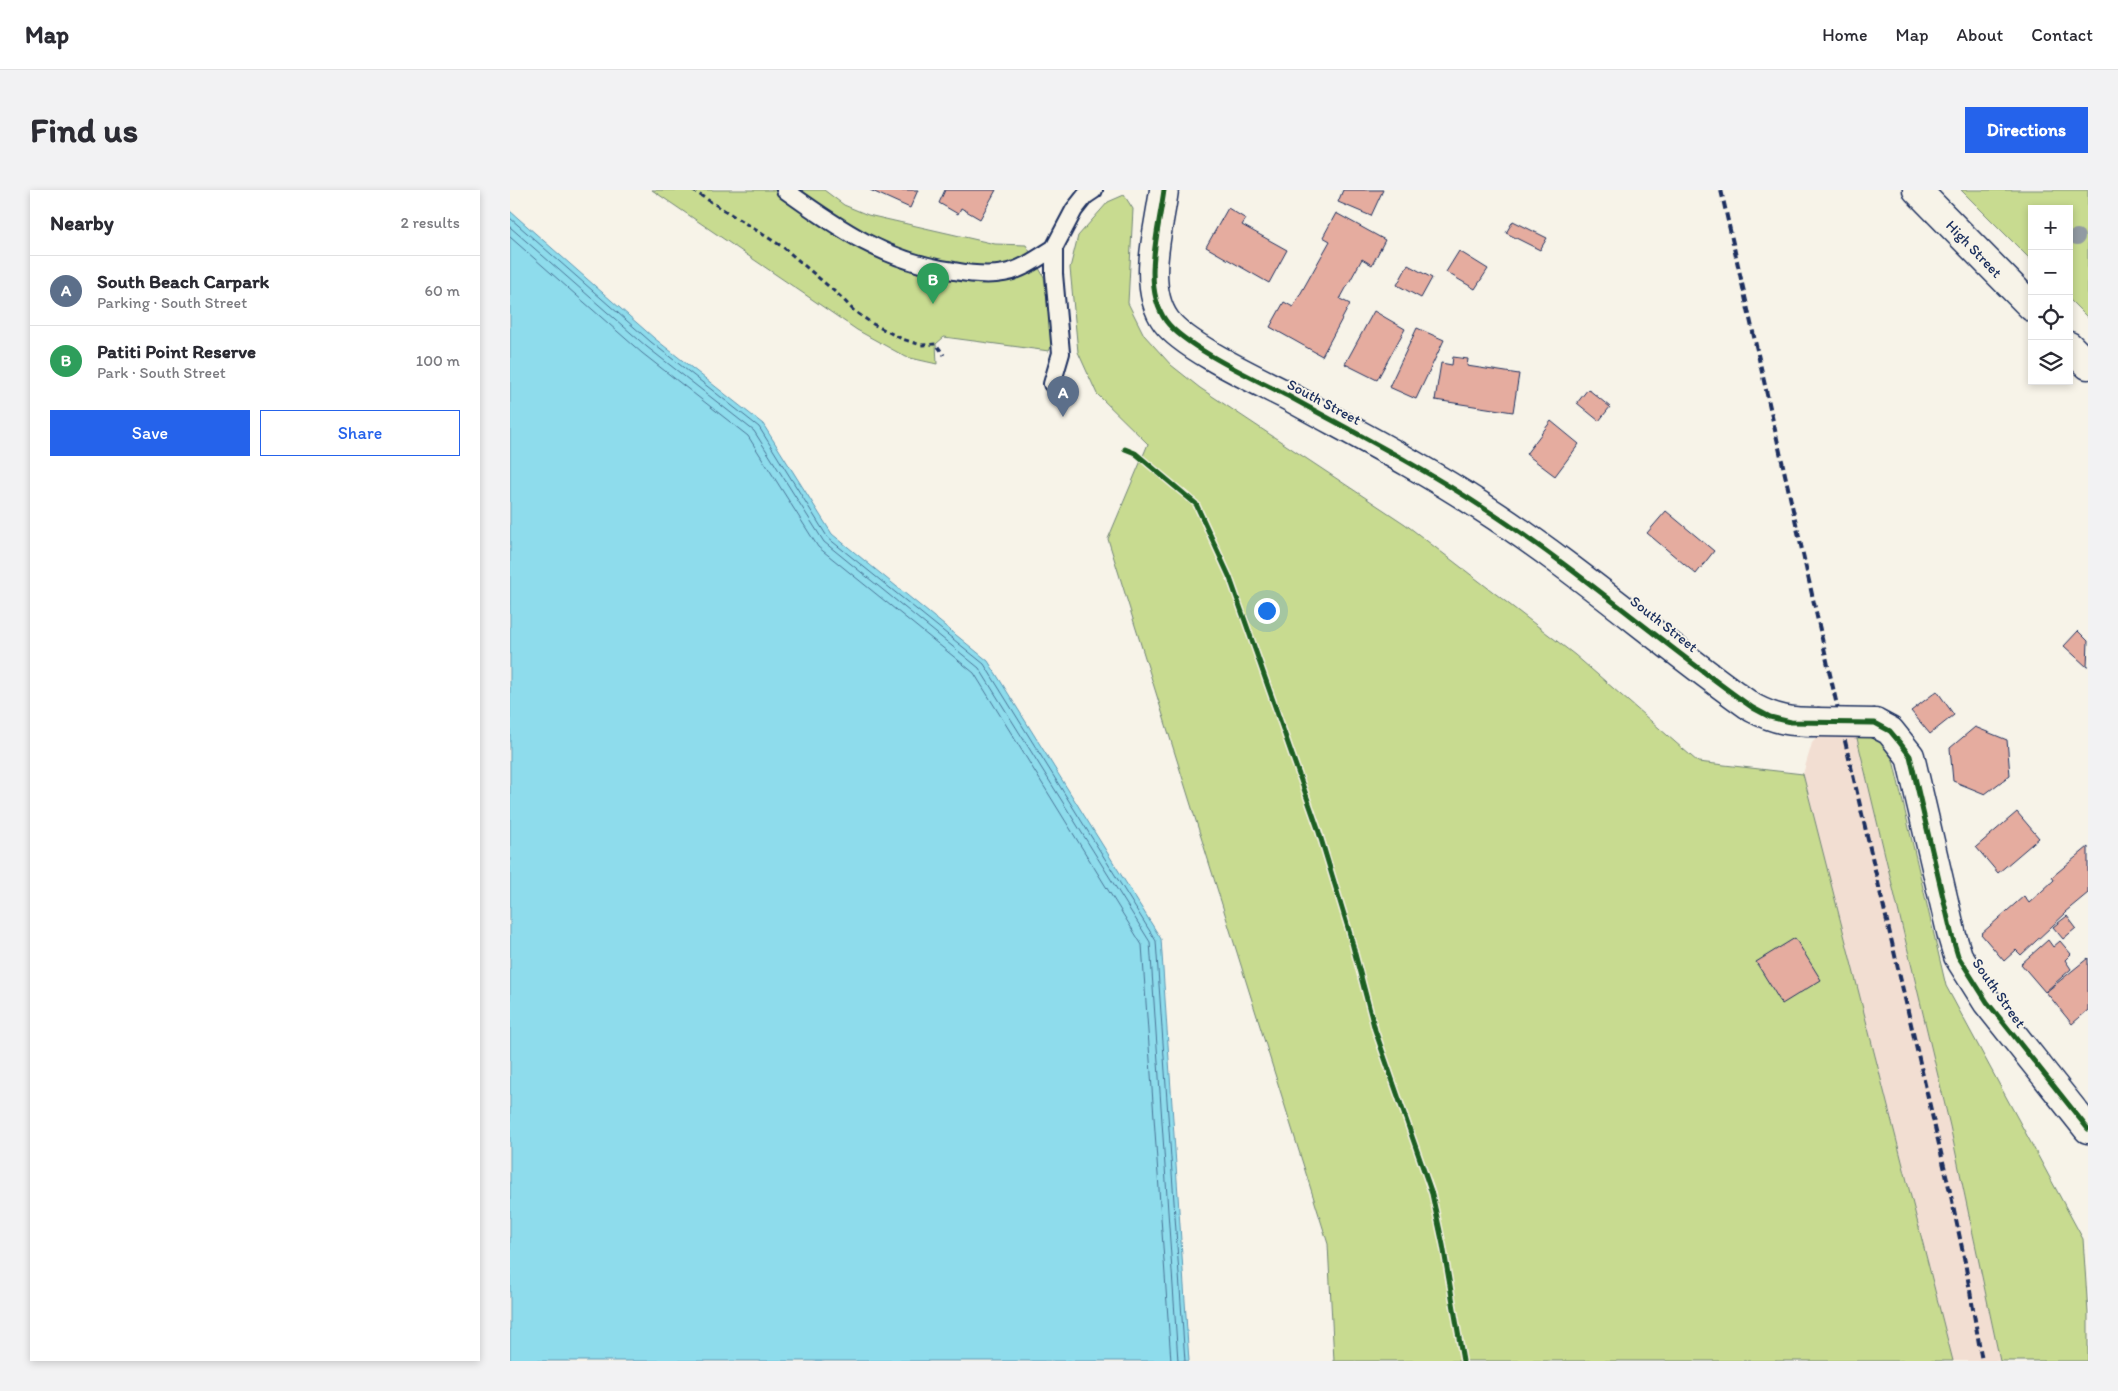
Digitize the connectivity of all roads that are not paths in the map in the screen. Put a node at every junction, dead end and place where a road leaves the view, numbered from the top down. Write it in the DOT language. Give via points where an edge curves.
graph roads {
  1 [pos="785,190"];
  2 [pos="1094,190"];
  3 [pos="1164,190"];
  4 [pos="1917,190"];
  5 [pos="1054,248"];
  6 [pos="2028,303"];
  7 [pos="2073,350"];
  8 [pos="2088,365"];
  9 [pos="1052,384"];
  10 [pos="2088,1129"];
  1 -- 5 [label="lane" via="856,238 896,257 937,269 972,274 1003,273 1025,266"];
  2 -- 5 [label="lane" via="1074,210"];
  3 -- 10 [label="street, South Street, bridge" via="1153,290 1157,306 1180,336 1482,506 1606,595 1753,708 1770,717 1791,722 1875,723 1890,731 1910,756 1958,956 1987,1002"];
  4 -- 6 [label="street, High Street"];
  5 -- 9 [label="lane" via="1061,353"];
  7 -- 8 [label="street"];
}
